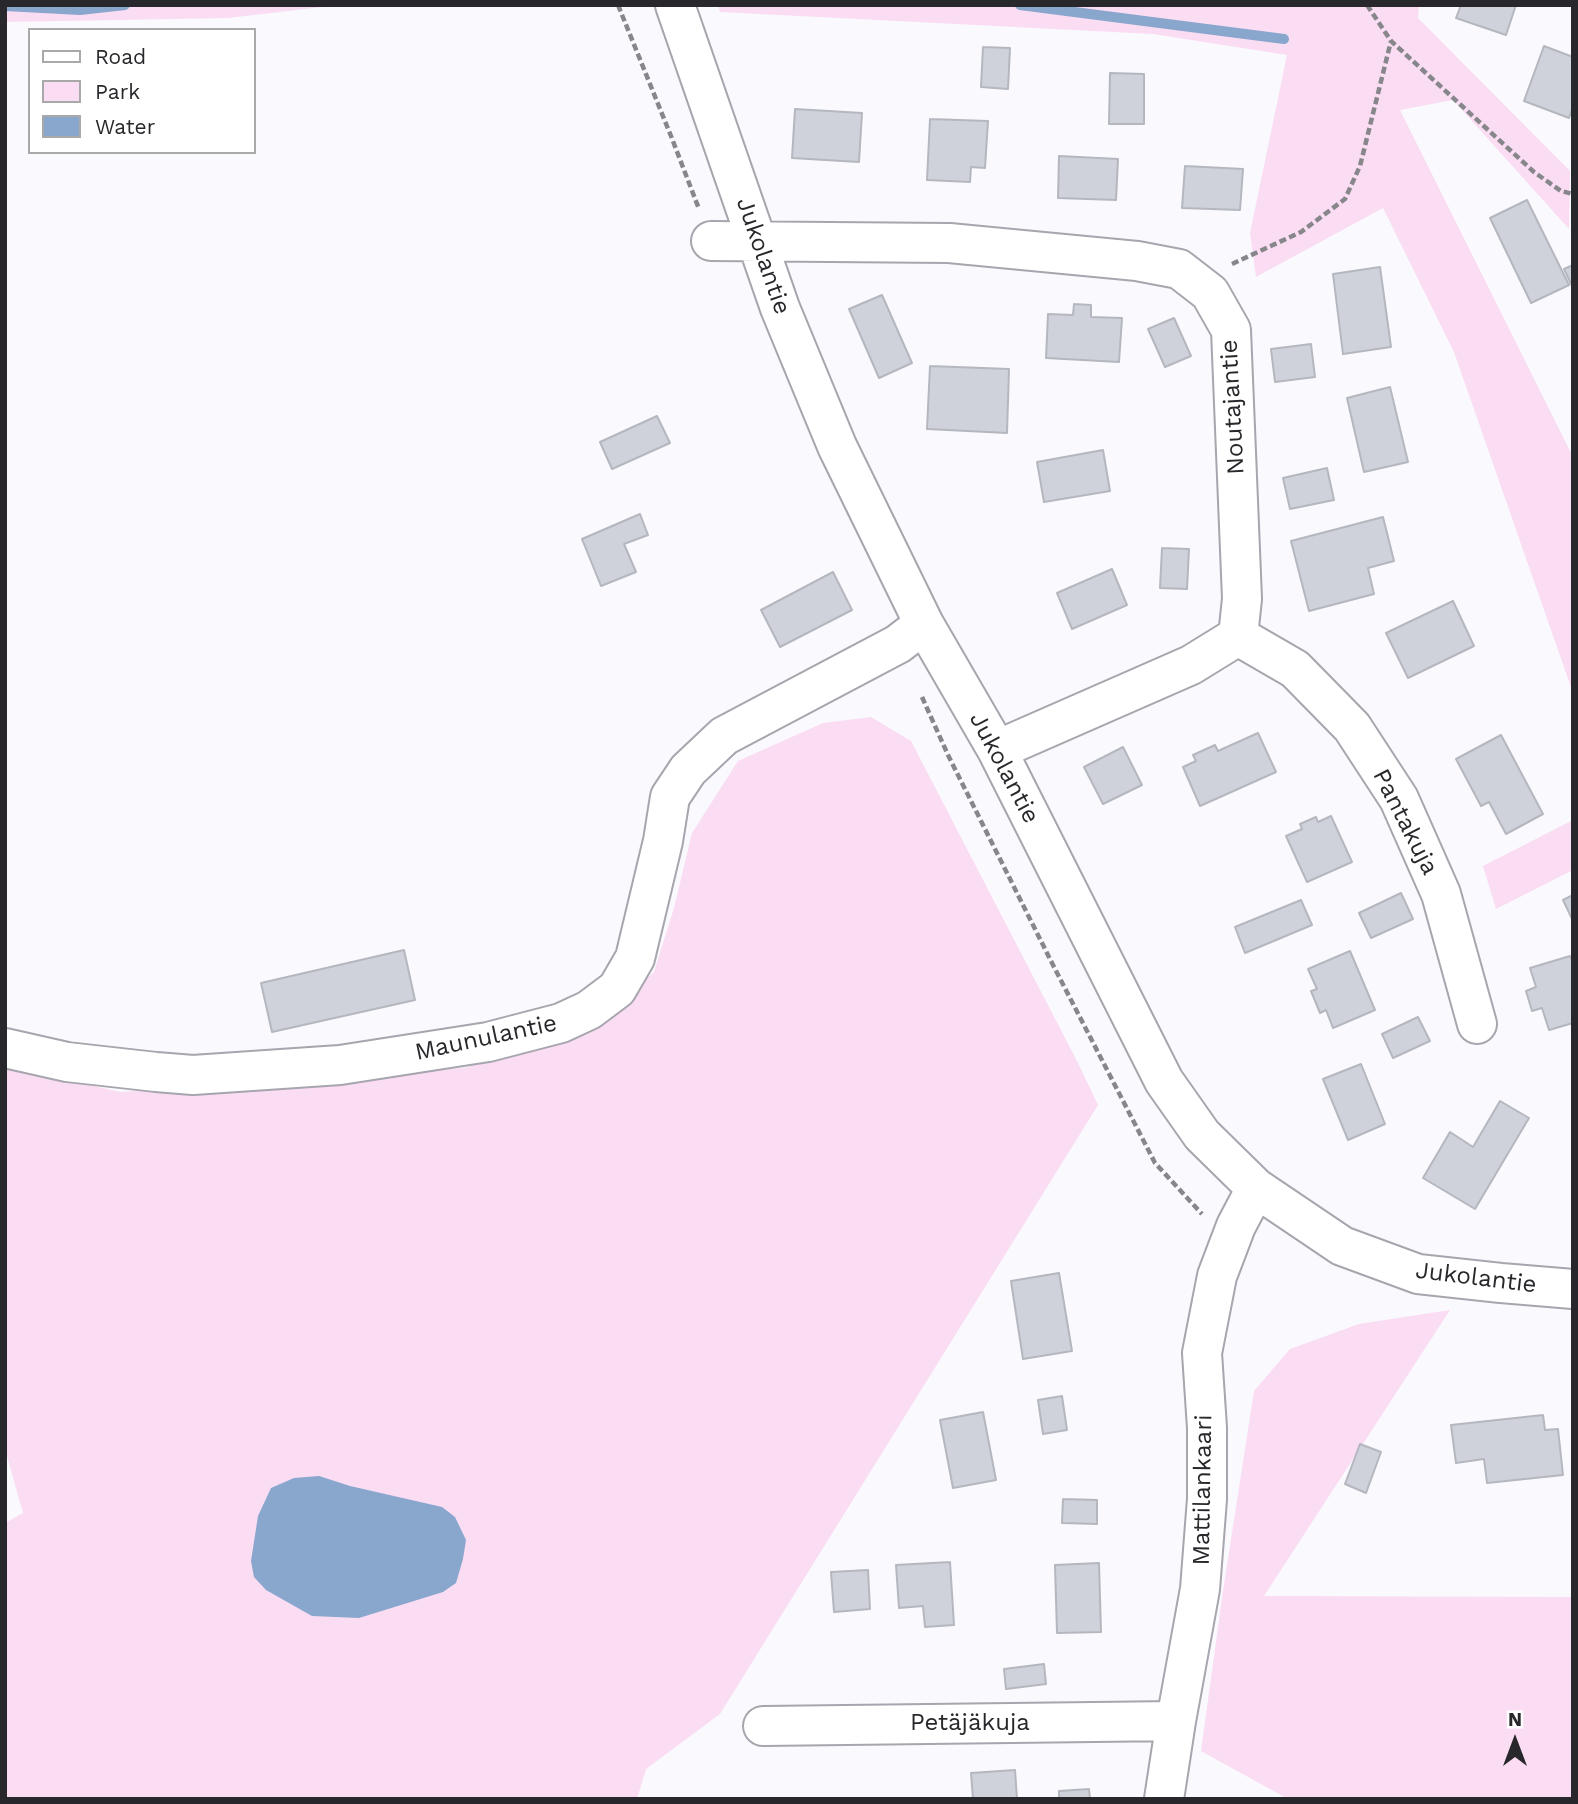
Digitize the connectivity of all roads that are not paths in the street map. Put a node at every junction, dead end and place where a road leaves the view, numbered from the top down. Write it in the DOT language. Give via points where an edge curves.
graph roads {
  1 [pos="676,5"];
  2 [pos="711,241"];
  3 [pos="758,242"];
  4 [pos="924,624"];
  5 [pos="1238,636"];
  6 [pos="997,750"];
  7 [pos="1476,1024"];
  8 [pos="5,1048"];
  9 [pos="1256,1188"];
  10 [pos="1573,1289"];
  11 [pos="1176,1721"];
  12 [pos="764,1726"];
  13 [pos="1164,1799"];
  1 -- 3 [label="street, Jukolantie"];
  2 -- 3 [label="street, Noutajantie"];
  3 -- 4 [label="street, Jukolantie" via="837,446"];
  3 -- 5 [label="street, Noutajantie" via="949,243 1138,261 1179,269 1210,293 1230,330 1242,599"];
  4 -- 6 [label="street, Jukolantie"];
  4 -- 8 [label="street, Maunulantie" via="898,643 724,736 688,770 670,797 635,958 617,989 561,1023 488,1042 340,1065 192,1075 67,1062"];
  5 -- 6 [label="street" via="1191,665"];
  5 -- 7 [label="street, Pantakuja" via="1294,669 1352,727 1399,799 1440,894"];
  6 -- 9 [label="street, Jukolantie" via="1164,1081 1202,1135"];
  9 -- 10 [label="street, Jukolantie" via="1342,1246 1418,1274"];
  9 -- 11 [label="street, Mattilankaari" via="1217,1276 1202,1353 1207,1499 1201,1576"];
  11 -- 12 [label="street, Petäjäkuja"];
  11 -- 13 [label="street, Mattilankaari"];
}
